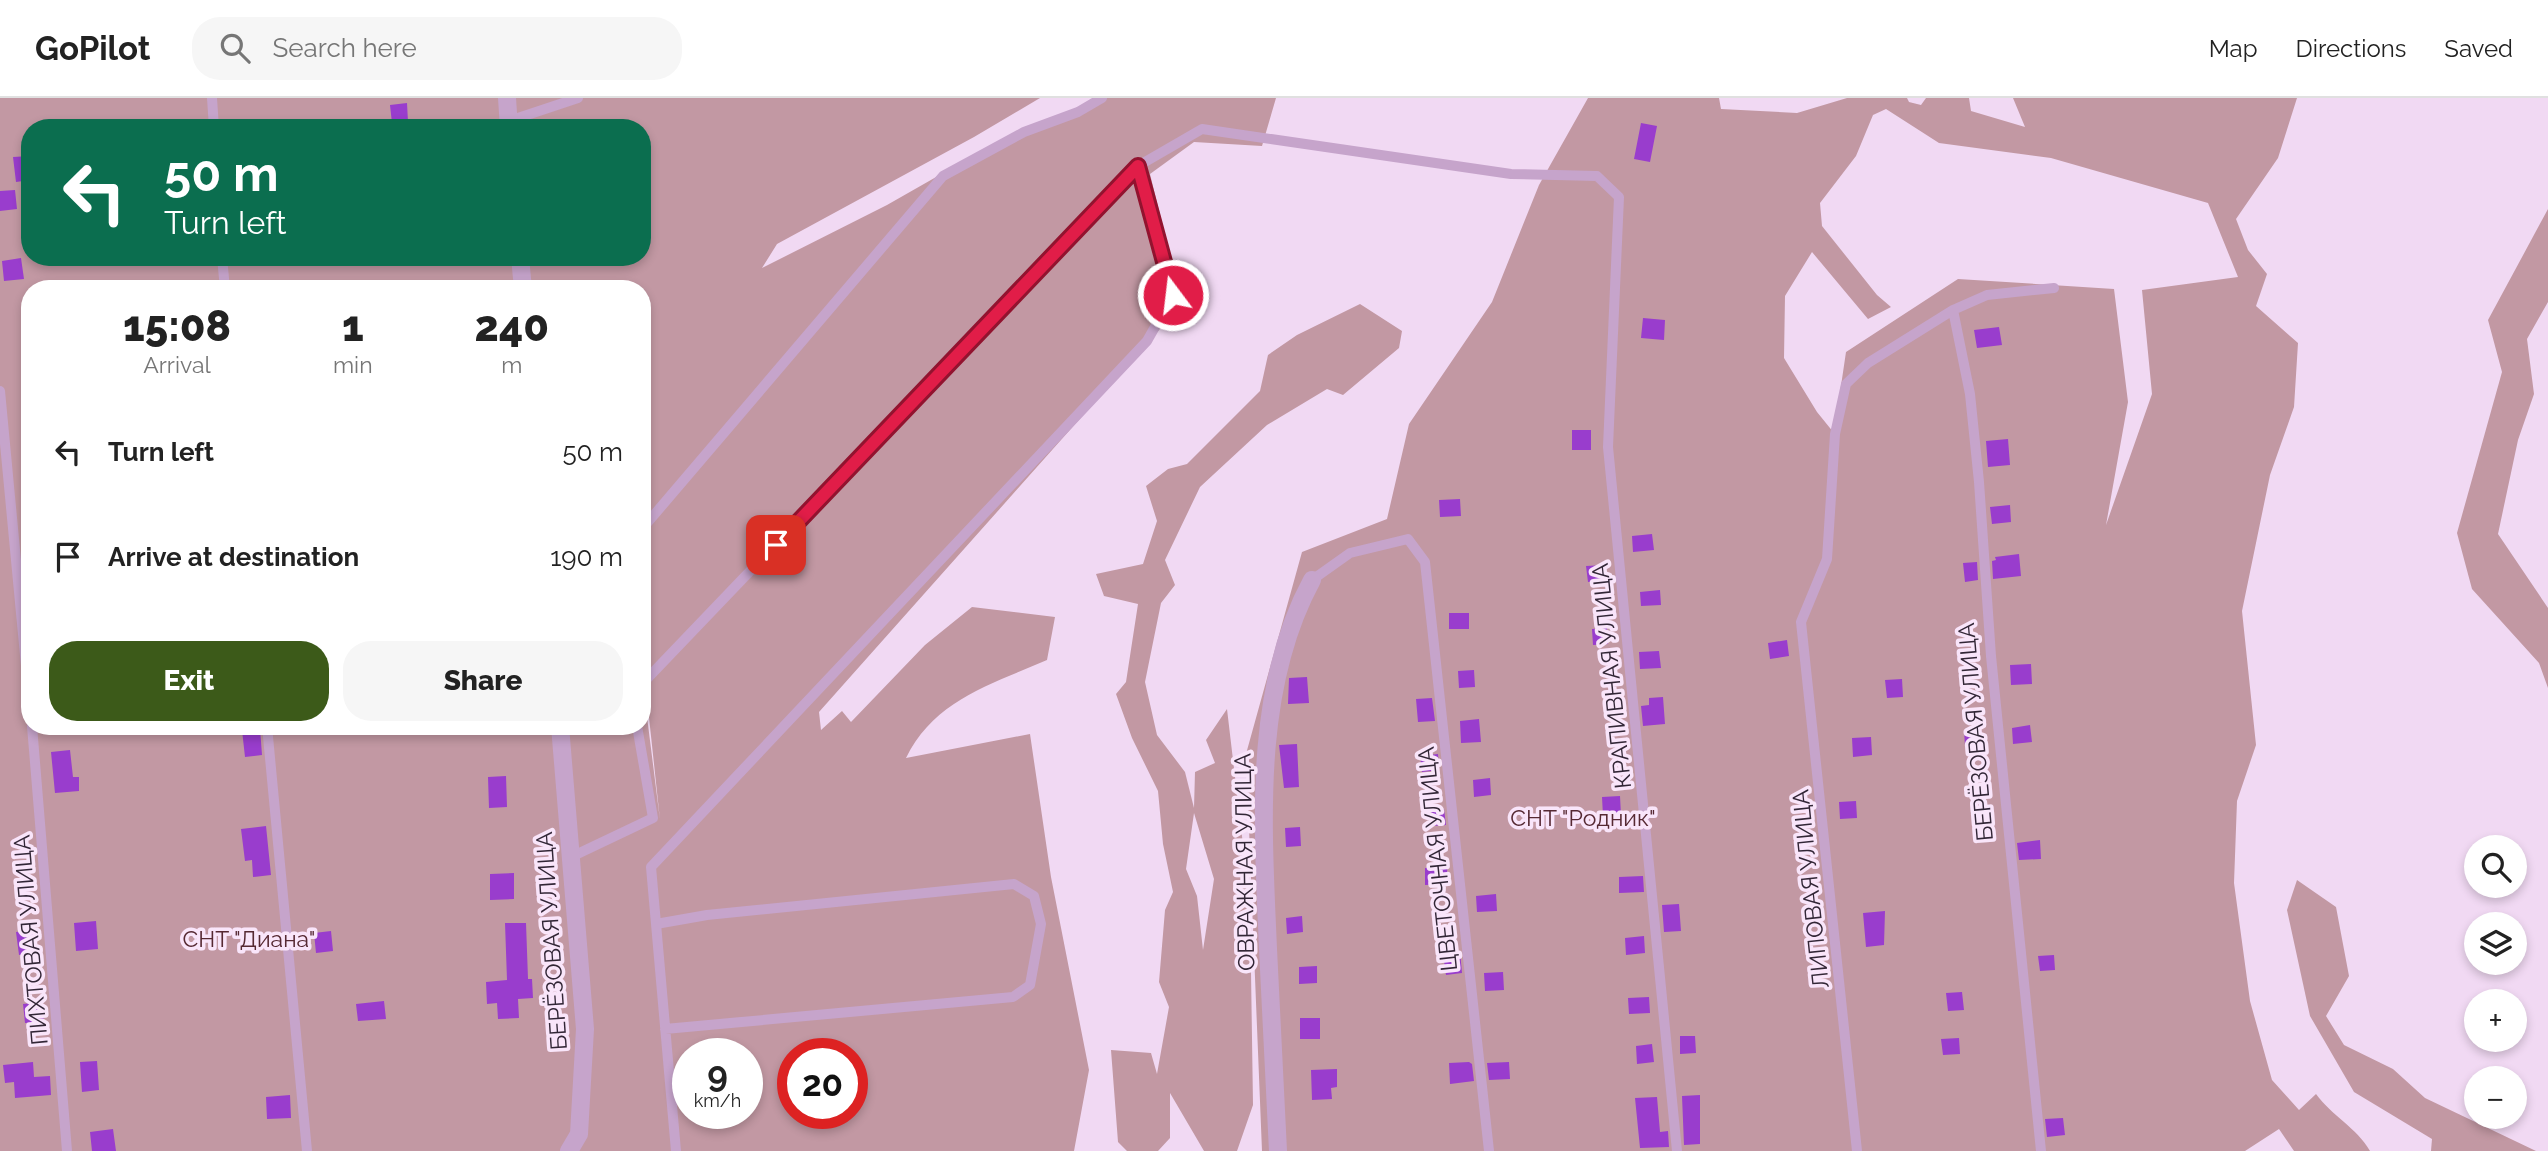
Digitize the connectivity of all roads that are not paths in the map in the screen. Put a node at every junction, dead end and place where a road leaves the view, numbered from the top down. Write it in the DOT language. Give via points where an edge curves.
graph roads {
  1 [pos="212,98"];
  2 [pos="507,98"];
  3 [pos="578,98"];
  4 [pos="1101,98"];
  5 [pos="213,119"];
  6 [pos="509,119"];
  7 [pos="524,119"];
  8 [pos="1138,166"];
  9 [pos="2054,288"];
  10 [pos="1953,310"];
  11 [pos="0,391"];
  12 [pos="651,518"];
  13 [pos="1312,580"];
  14 [pos="21,613"];
  15 [pos="651,675"];
  16 [pos="33,735"];
  17 [pos="268,735"];
  18 [pos="561,735"];
  19 [pos="639,735"];
  20 [pos="571,858"];
  21 [pos="656,924"];
  22 [pos="665,1029"];
  23 [pos="67,1151"];
  24 [pos="307,1151"];
  25 [pos="569,1151"];
  26 [pos="676,1151"];
  27 [pos="1278,1151"];
  28 [pos="1489,1151"];
  29 [pos="1677,1151"];
  30 [pos="1857,1151"];
  31 [pos="2041,1151"];
  1 -- 5 [label="lane"];
  2 -- 6 [label="street"];
  3 -- 7 [label="lane"];
  4 -- 12 [label="lane" via="1078,112 1024,132 943,176"];
  8 -- 15 [label="lane"];
  8 -- 21 [label="lane" via="1173,295 1147,341 651,867"];
  8 -- 29 [label="lane, КРАПИВНАЯ УЛИЦА" via="1202,129 1511,174 1597,176 1619,197 1608,447"];
  9 -- 10 [label="lane" via="1987,295"];
  10 -- 30 [label="lane, ЛИПОВАЯ УЛИЦА" via="1868,363 1846,384 1835,434 1827,559 1801,622"];
  10 -- 31 [label="lane, БЕРЁЗОВАЯ УЛИЦА" via="1970,394 1991,656"];
  11 -- 14 [label="lane"];
  13 -- 27 [label="street, ОВРАЖНАЯ УЛИЦА" via="1284,644 1266,746 1266,891"];
  13 -- 28 [label="lane, ЦВЕТОЧНАЯ УЛИЦА" via="1350,553 1408,539 1425,562"];
  16 -- 23 [label="lane, ПИХТОВАЯ УЛИЦА"];
  17 -- 24 [label="lane"];
  18 -- 20 [label="street, БЕРЁЗОВАЯ УЛИЦА"];
  19 -- 20 [label="lane" via="653,818"];
  20 -- 25 [label="street, БЕРЁЗОВАЯ УЛИЦА" via="585,1030 579,1134"];
  21 -- 22 [label="lane"];
  21 -- 22 [label="lane" via="1014,884 1034,896 1041,924 1030,985 1013,997"];
  22 -- 26 [label="lane"];
}
